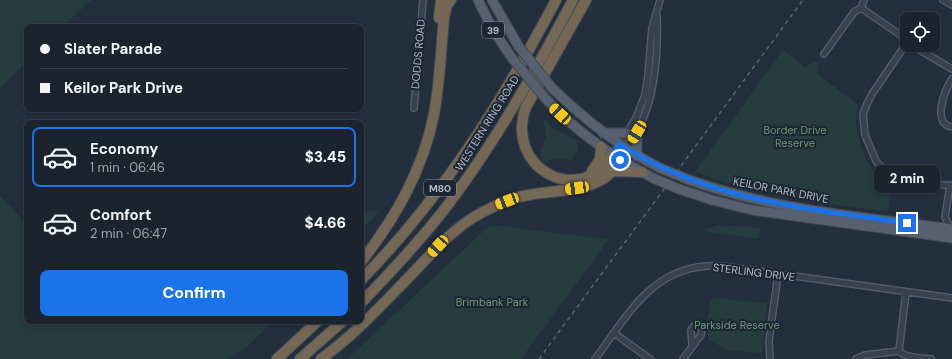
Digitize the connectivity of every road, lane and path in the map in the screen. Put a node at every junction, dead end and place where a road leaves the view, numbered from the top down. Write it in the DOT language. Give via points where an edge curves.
graph roads {
  1 [pos="423,0"];
  2 [pos="441,0"];
  3 [pos="451,0"];
  4 [pos="478,0"];
  5 [pos="492,0"];
  6 [pos="556,0"];
  7 [pos="573,0"];
  8 [pos="586,0"];
  9 [pos="660,0"];
  10 [pos="864,0"];
  11 [pos="943,0"];
  12 [pos="952,5"];
  13 [pos="862,8"];
  14 [pos="657,11"];
  15 [pos="900,35"];
  16 [pos="904,52"];
  17 [pos="922,52"];
  18 [pos="824,54"];
  19 [pos="952,68"];
  20 [pos="439,72"];
  21 [pos="952,79"];
  22 [pos="414,108"];
  23 [pos="952,127"];
  24 [pos="637,132"];
  25 [pos="603,133"];
  26 [pos="626,133"];
  27 [pos="601,147"];
  28 [pos="620,153"];
  29 [pos="637,156"];
  30 [pos="612,171"];
  31 [pos="640,171"];
  32 [pos="587,177"];
  33 [pos="951,185"];
  34 [pos="945,217"];
  35 [pos="935,226"];
  36 [pos="952,232"];
  37 [pos="364,258"];
  38 [pos="778,274"];
  39 [pos="364,277"];
  40 [pos="906,292"];
  41 [pos="952,298"];
  42 [pos="364,300"];
  43 [pos="364,323"];
  44 [pos="311,324"];
  45 [pos="315,324"];
  46 [pos="340,324"];
  47 [pos="363,324"];
  48 [pos="614,333"];
  49 [pos="298,339"];
  50 [pos="692,345"];
  51 [pos="899,350"];
  52 [pos="277,359"];
  53 [pos="300,359"];
  54 [pos="321,359"];
  55 [pos="595,359"];
  56 [pos="650,359"];
  57 [pos="683,359"];
  58 [pos="770,359"];
  59 [pos="856,359"];
  60 [pos="930,359"];
  1 -- 22 [label="street, DODDS ROAD"];
  2 -- 20 [label="highway" via="438,27"];
  3 -- 20 [label="highway" via="444,17"];
  4 -- 27 [label="main road, KEILOR PARK DRIVE / 39, bridge" via="493,30 512,58 546,99"];
  5 -- 25 [label="main road, KEILOR PARK DRIVE / 39, bridge" via="518,46 552,88"];
  6 -- 39 [label="highway, WESTERN RING ROAD / M80" via="508,86 463,157 397,243"];
  7 -- 42 [label="highway, WESTERN RING ROAD / M80" via="494,139 467,178 433,223"];
  8 -- 32 [label="highway" via="526,107 521,134 528,155 544,172 563,180"];
  9 -- 14 [label="street"];
  10 -- 13 [label="street"];
  11 -- 12 [label="street"];
  13 -- 15 [label="street"];
  13 -- 18 [label="street" via="854,12"];
  14 -- 24 [label="street" via="653,88 648,108"];
  14 -- 26 [label="street" via="652,28 646,90 638,114"];
  16 -- 33 [label="street" via="867,104 864,114 866,135 876,161 886,173 901,179"];
  17 -- 19 [label="street"];
  20 -- 37 [label="highway" via="432,122 413,182 395,216"];
  21 -- 23 [label="street" via="945,93 941,111 943,122"];
  24 -- 28 [label="street"];
  24 -- 29 [label="main road"];
  25 -- 26 [label="main road"];
  25 -- 28 [label="main road, KEILOR PARK DRIVE / 39"];
  26 -- 28 [label="street"];
  27 -- 28 [label="main road, KEILOR PARK DRIVE / 39"];
  27 -- 32 [label="highway" via="599,162"];
  28 -- 29 [label="main road, KEILOR PARK DRIVE / 39"];
  28 -- 30 [label="highway"];
  28 -- 31 [label="main road, KEILOR PARK DRIVE / 39"];
  28 -- 32 [label="highway"];
  29 -- 35 [label="main road, KEILOR PARK DRIVE / 39, bridge" via="687,179 731,194 770,203"];
  30 -- 31 [label="highway"];
  30 -- 43 [label="highway" via="603,180 586,187 519,197 470,219 448,236"];
  31 -- 36 [label="main road, KEILOR PARK DRIVE / 39, bridge" via="679,189 752,210"];
  33 -- 34 [label="street"];
  34 -- 35 [label="street"];
  34 -- 36 [label="street"];
  35 -- 36 [label="main road, KEILOR PARK DRIVE / 39"];
  38 -- 40 [label="street, STERLING DRIVE"];
  38 -- 48 [label="street, STERLING DRIVE" via="716,266 695,267 679,272 664,278 647,291"];
  38 -- 58 [label="street" via="769,341"];
  40 -- 41 [label="street, STERLING DRIVE"];
  40 -- 51 [label="street"];
  44 -- 49 [label="highway"];
  45 -- 49 [label="highway"];
  46 -- 53 [label="highway"];
  47 -- 54 [label="highway"];
  48 -- 55 [label="street, STERLING DRIVE"];
  48 -- 56 [label="street"];
  49 -- 52 [label="highway"];
  50 -- 57 [label="street"];
  51 -- 59 [label="street"];
  51 -- 60 [label="street" via="908,356"];
}
